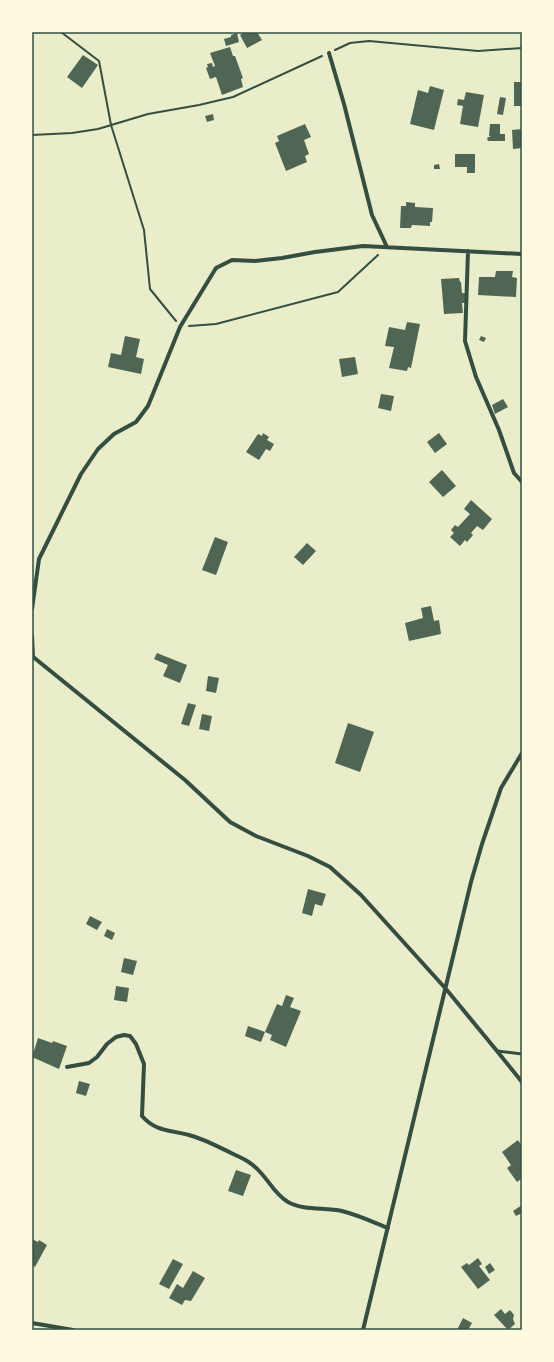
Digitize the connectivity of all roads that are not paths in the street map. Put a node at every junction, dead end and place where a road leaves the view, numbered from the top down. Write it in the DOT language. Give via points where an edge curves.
graph roads {
  1 [pos="329,53"];
  2 [pos="387,247"];
  3 [pos="468,251"];
  4 [pos="522,254"];
  5 [pos="522,482"];
  6 [pos="32,609"];
  7 [pos="32,636"];
  8 [pos="33,657"];
  9 [pos="522,753"];
  10 [pos="446,989"];
  11 [pos="497,1051"];
  12 [pos="522,1054"];
  13 [pos="67,1068"];
  14 [pos="522,1082"];
  15 [pos="388,1228"];
  16 [pos="32,1323"];
  17 [pos="73,1330"];
  18 [pos="363,1330"];
  1 -- 2 [label="street" via="372,215"];
  2 -- 3 [label="street"];
  2 -- 6 [label="street" via="363,246 256,261 232,260 216,268 180,327 148,406 136,422 114,434 98,449 81,474 39,559"];
  3 -- 4 [label="street"];
  3 -- 5 [label="street" via="465,341 476,377 514,473"];
  7 -- 8 [label="street"];
  8 -- 10 [label="street" via="185,780 230,822 256,836 330,867 361,895"];
  9 -- 10 [label="street" via="501,788 482,844"];
  10 -- 11 [label="street"];
  10 -- 15 [label="street"];
  11 -- 12 [label="lane"];
  11 -- 14 [label="street"];
  13 -- 15 [label="street" via="89,1063 116,1037 130,1036 144,1064 142,1116 148,1123 208,1142 250,1163 288,1202 311,1208 341,1211"];
  15 -- 18 [label="street"];
  16 -- 17 [label="street"];
}
